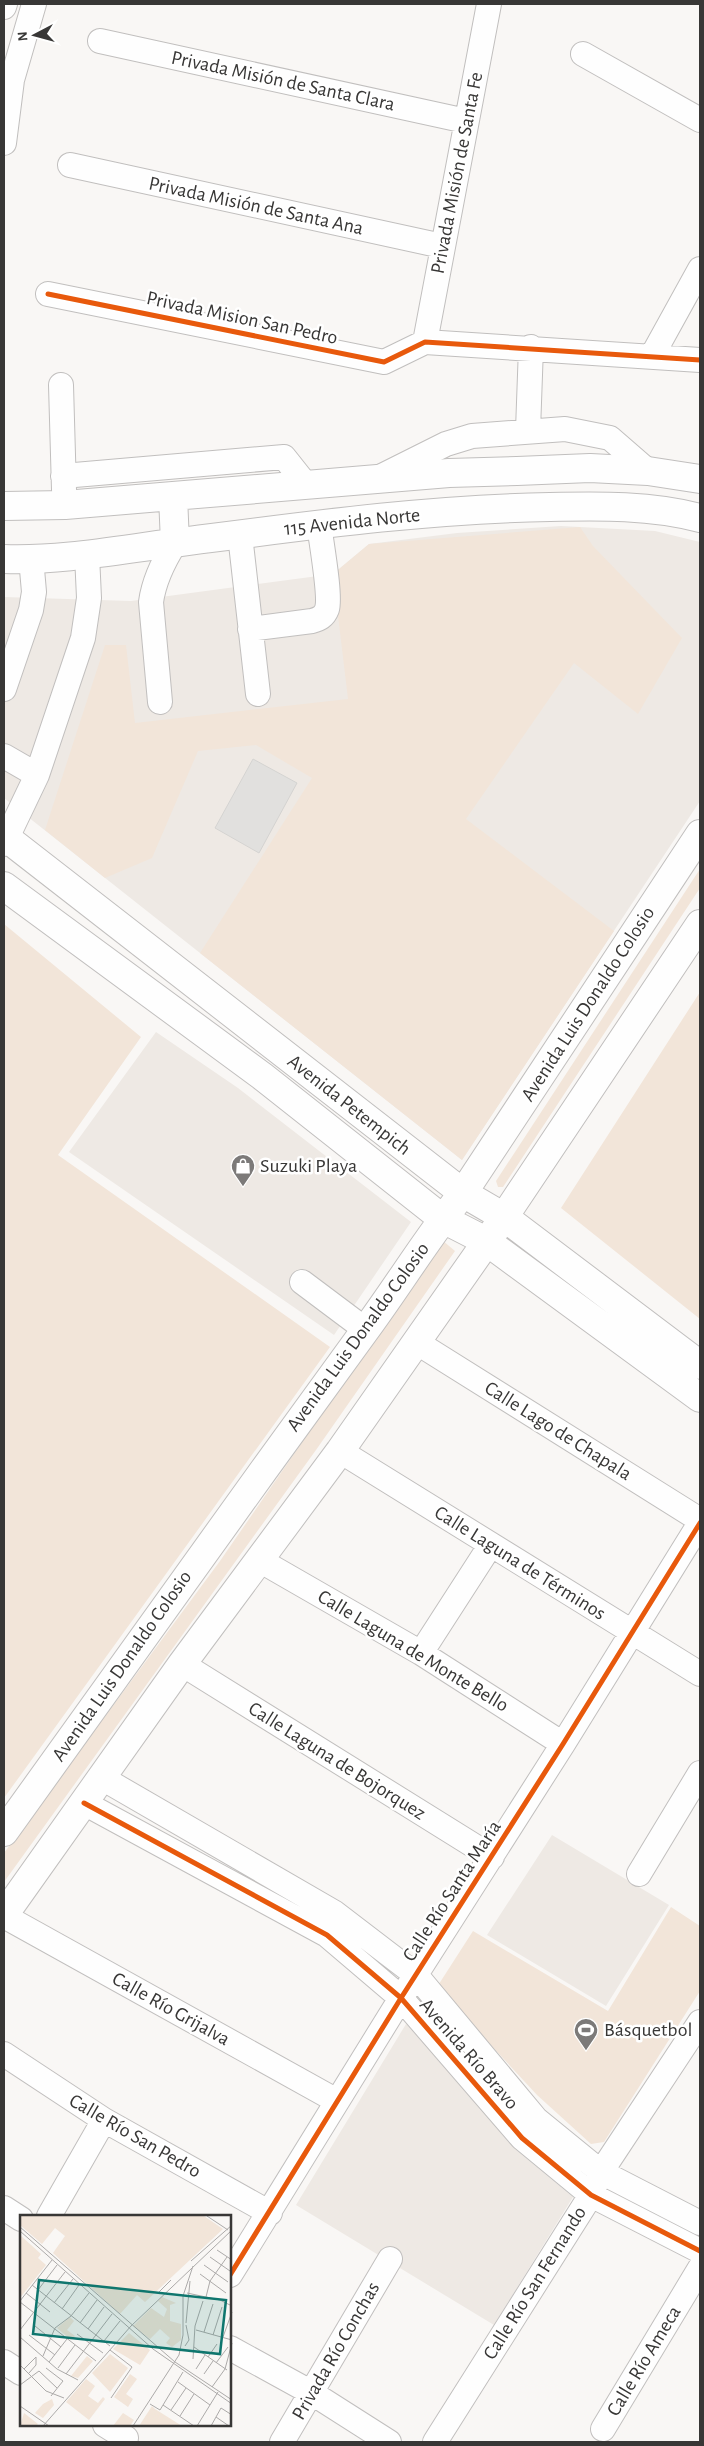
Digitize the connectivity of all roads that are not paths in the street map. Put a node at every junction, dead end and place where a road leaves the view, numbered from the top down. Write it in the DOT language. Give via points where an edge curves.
graph roads {
  1 [pos="5,4"];
  2 [pos="34,4"];
  3 [pos="489,4"];
  4 [pos="4,7"];
  5 [pos="100,41"];
  6 [pos="583,54"];
  7 [pos="700,120"];
  8 [pos="466,121"];
  9 [pos="4,144"];
  10 [pos="70,165"];
  11 [pos="442,246"];
  12 [pos="700,269"];
  13 [pos="48,294"];
  14 [pos="425,342"];
  15 [pos="531,347"];
  16 [pos="652,356"];
  17 [pos="700,360"];
  18 [pos="62,385"];
  19 [pos="528,430"];
  20 [pos="648,471"];
  21 [pos="63,476"];
  22 [pos="700,479"];
  23 [pos="374,480"];
  24 [pos="307,486"];
  25 [pos="172,496"];
  26 [pos="65,505"];
  27 [pos="4,506"];
  28 [pos="700,518"];
  29 [pos="319,524"];
  30 [pos="240,535"];
  31 [pos="175,543"];
  32 [pos="87,555"];
  33 [pos="31,558"];
  34 [pos="4,559"];
  35 [pos="250,629"];
  36 [pos="4,690"];
  37 [pos="258,694"];
  38 [pos="160,702"];
  39 [pos="4,756"];
  40 [pos="37,774"];
  41 [pos="700,834"];
  42 [pos="5,840"];
  43 [pos="4,886"];
  44 [pos="700,924"];
  45 [pos="463,1194"];
  46 [pos="504,1217"];
  47 [pos="443,1219"];
  48 [pos="486,1241"];
  49 [pos="302,1282"];
  50 [pos="366,1330"];
  51 [pos="416,1342"];
  52 [pos="700,1364"];
  53 [pos="700,1398"];
  54 [pos="340,1451"];
  55 [pos="700,1521"];
  56 [pos="490,1546"];
  57 [pos="261,1561"];
  58 [pos="631,1633"];
  59 [pos="421,1653"];
  60 [pos="182,1664"];
  61 [pos="700,1674"];
  62 [pos="563,1744"];
  63 [pos="700,1773"];
  64 [pos="102,1778"];
  65 [pos="84,1803"];
  66 [pos="4,1832"];
  67 [pos="492,1857"];
  68 [pos="640,1874"];
  69 [pos="4,1916"];
  70 [pos="416,1975"];
  71 [pos="401,1998"];
  72 [pos="700,2022"];
  73 [pos="4,2054"];
  74 [pos="337,2101"];
  75 [pos="104,2120"];
  76 [pos="601,2172"];
  77 [pos="591,2194"];
  78 [pos="4,2208"];
  79 [pos="270,2213"];
  80 [pos="50,2215"];
  81 [pos="20,2218"];
  82 [pos="700,2223"];
  83 [pos="700,2250"];
  84 [pos="390,2259"];
  85 [pos="700,2268"];
  86 [pos="231,2273"];
  87 [pos="231,2349"];
  88 [pos="4,2362"];
  89 [pos="20,2372"];
  90 [pos="312,2393"];
  91 [pos="106,2426"];
  92 [pos="603,2429"];
  93 [pos="128,2435"];
  94 [pos="282,2442"];
  95 [pos="389,2442"];
  96 [pos="435,2442"];
  1 -- 4 [label="street"];
  2 -- 9 [label="street" via="12,80"];
  3 -- 8 [label="street, Privada Misión de Santa Fe"];
  5 -- 8 [label="street, Privada Misión de Santa Clara"];
  6 -- 7 [label="street"];
  8 -- 11 [label="street, Privada Misión de Santa Fe"];
  10 -- 11 [label="street, Privada Misión de Santa Ana"];
  11 -- 14 [label="street, Privada Misión de Santa Fe"];
  12 -- 16 [label="street"];
  13 -- 14 [label="street, Privada Mision San Pedro" via="384,362"];
  14 -- 15 [label="street"];
  15 -- 16 [label="street"];
  15 -- 19 [label="street"];
  16 -- 17 [label="street"];
  18 -- 21 [label="street"];
  19 -- 20 [label="street" via="565,429 610,438"];
  19 -- 23 [label="street" via="472,436 446,444"];
  20 -- 22 [label="main road, 115 Avenida Norte"];
  20 -- 23 [label="main road, 115 Avenida Norte" via="590,468"];
  21 -- 24 [label="street" via="284,457"];
  21 -- 26 [label="street"];
  23 -- 24 [label="main road, 115 Avenida Norte"];
  24 -- 25 [label="main road, 115 Avenida Norte"];
  25 -- 26 [label="main road, 115 Avenida Norte"];
  25 -- 31 [label="main road"];
  26 -- 27 [label="main road, 115 Avenida Norte"];
  28 -- 29 [label="main road, 115 Avenida Norte" via="614,506 525,507"];
  29 -- 30 [label="main road, 115 Avenida Norte"];
  29 -- 35 [label="street" via="328,600 324,614 312,621"];
  30 -- 31 [label="main road, 115 Avenida Norte"];
  30 -- 35 [label="street"];
  31 -- 32 [label="main road, 115 Avenida Norte"];
  31 -- 38 [label="street" via="162,565 151,602"];
  32 -- 33 [label="main road, 115 Avenida Norte"];
  32 -- 40 [label="street" via="89,598 83,638"];
  33 -- 34 [label="main road, 115 Avenida Norte"];
  33 -- 36 [label="street" via="34,592 31,610"];
  35 -- 37 [label="street"];
  39 -- 40 [label="street"];
  40 -- 42 [label="street"];
  41 -- 45 [label="main road, Avenida Luis Donaldo Colosio"];
  42 -- 45 [label="main road, Avenida Petempich"];
  43 -- 47 [label="main road, Avenida Petempich" via="262,1076"];
  44 -- 46 [label="main road"];
  45 -- 46 [label="main road, Avenida Petempich"];
  45 -- 47 [label="main road, Avenida Luis Donaldo Colosio"];
  46 -- 48 [label="main road"];
  46 -- 52 [label="main road, Avenida Petempich"];
  47 -- 48 [label="main road, Avenida Petempich"];
  47 -- 50 [label="main road, Avenida Luis Donaldo Colosio"];
  48 -- 51 [label="main road"];
  48 -- 53 [label="main road, Avenida Petempich"];
  49 -- 50 [label="street"];
  50 -- 66 [label="main road, Avenida Luis Donaldo Colosio" via="258,1475"];
  51 -- 54 [label="main road"];
  51 -- 55 [label="street, Calle Lago de Chapala"];
  54 -- 56 [label="street, Calle Laguna de Términos"];
  54 -- 57 [label="main road"];
  55 -- 58 [label="street, Calle Río Santa María"];
  56 -- 58 [label="street, Calle Laguna de Términos"];
  56 -- 59 [label="street"];
  57 -- 59 [label="street, Calle Laguna de Monte Bello"];
  57 -- 60 [label="main road"];
  58 -- 61 [label="street, Calle Laguna de Términos"];
  58 -- 62 [label="street, Calle Río Santa María"];
  59 -- 62 [label="street, Calle Laguna de Monte Bello"];
  60 -- 64 [label="main road"];
  60 -- 67 [label="street, Calle Laguna de Bojorquez"];
  62 -- 67 [label="street, Calle Río Santa María"];
  63 -- 68 [label="street"];
  64 -- 65 [label="main road"];
  64 -- 70 [label="street, Avenida Río Bravo" via="335,1912"];
  65 -- 69 [label="main road"];
  65 -- 71 [label="street, Avenida Río Bravo" via="326,1935"];
  67 -- 70 [label="street, Calle Río Santa María"];
  69 -- 74 [label="street, Calle Río Grijalva"];
  70 -- 71 [label="street, Calle Río Santa María"];
  70 -- 76 [label="street, Avenida Río Bravo" via="536,2119"];
  71 -- 74 [label="street, Calle Río Santa María"];
  71 -- 77 [label="street, Avenida Río Bravo" via="522,2138"];
  72 -- 76 [label="street, Calle Río San Fernando"];
  73 -- 75 [label="street, Calle Río San Pedro"];
  74 -- 79 [label="street, Calle Río Santa María"];
  75 -- 79 [label="street, Calle Río San Pedro"];
  75 -- 80 [label="street"];
  76 -- 77 [label="street, Calle Río San Fernando"];
  76 -- 82 [label="street, Avenida Río Bravo"];
  77 -- 83 [label="street, Avenida Río Bravo"];
  77 -- 96 [label="street, Calle Río San Fernando"];
  78 -- 81 [label="street"];
  79 -- 86 [label="street, Calle Río Santa María"];
  84 -- 90 [label="street, Privada Río Conchas"];
  85 -- 92 [label="street, Calle Río Ameca"];
  87 -- 90 [label="street"];
  88 -- 89 [label="street"];
  90 -- 94 [label="street, Privada Río Conchas"];
  90 -- 95 [label="street"];
  91 -- 93 [label="street"];
}
